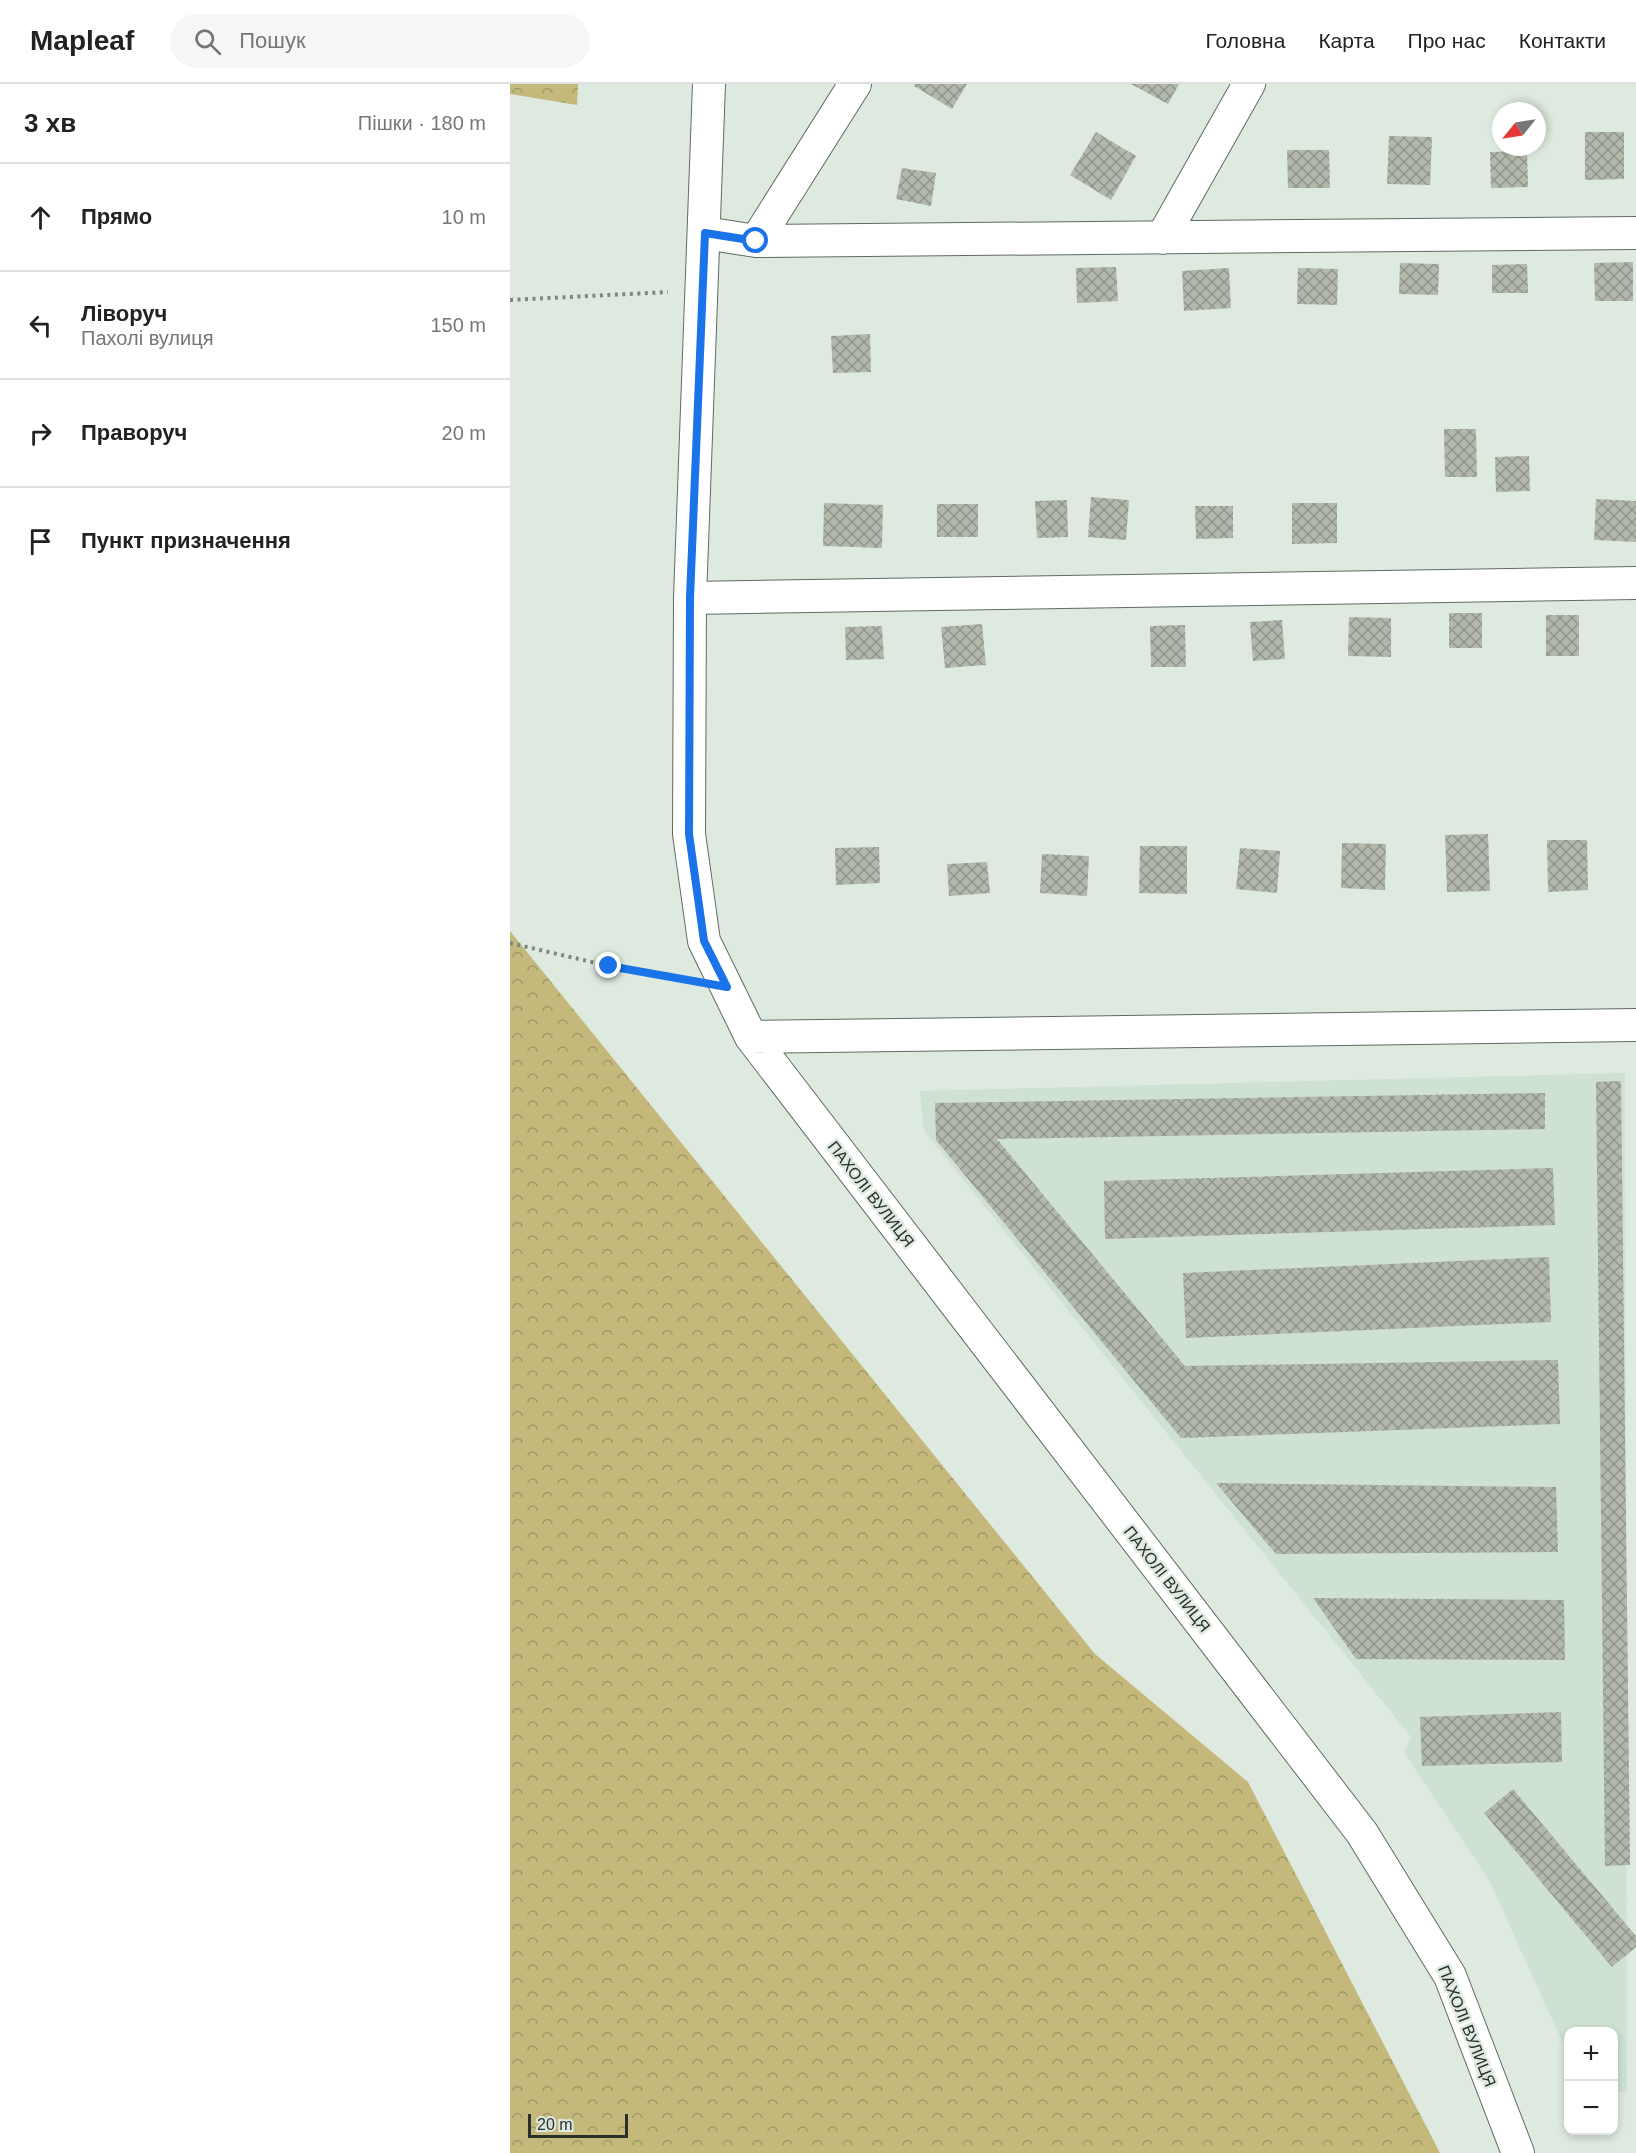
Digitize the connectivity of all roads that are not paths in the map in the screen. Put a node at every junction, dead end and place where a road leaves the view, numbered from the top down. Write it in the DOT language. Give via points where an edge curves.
graph roads {
  1 [pos="709,84"];
  2 [pos="855,84"];
  3 [pos="1249,84"];
  4 [pos="705,233"];
  5 [pos="1636,233"];
  6 [pos="1162,238"];
  7 [pos="756,241"];
  8 [pos="1636,583"];
  9 [pos="690,598"];
  10 [pos="1636,1025"];
  11 [pos="751,1037"];
  12 [pos="1518,2153"];
  1 -- 4 [label="street, ПАХОЛІ ВУЛИЦЯ"];
  2 -- 7 [label="street"];
  3 -- 6 [label="street"];
  4 -- 7 [label="street"];
  4 -- 9 [label="street, ПАХОЛІ ВУЛИЦЯ"];
  5 -- 6 [label="street"];
  6 -- 7 [label="street"];
  8 -- 9 [label="street"];
  9 -- 11 [label="street, ПАХОЛІ ВУЛИЦЯ" via="689,834 704,941"];
  10 -- 11 [label="street"];
  11 -- 12 [label="street, ПАХОЛІ ВУЛИЦЯ" via="1362,1833 1450,1976"];
}
